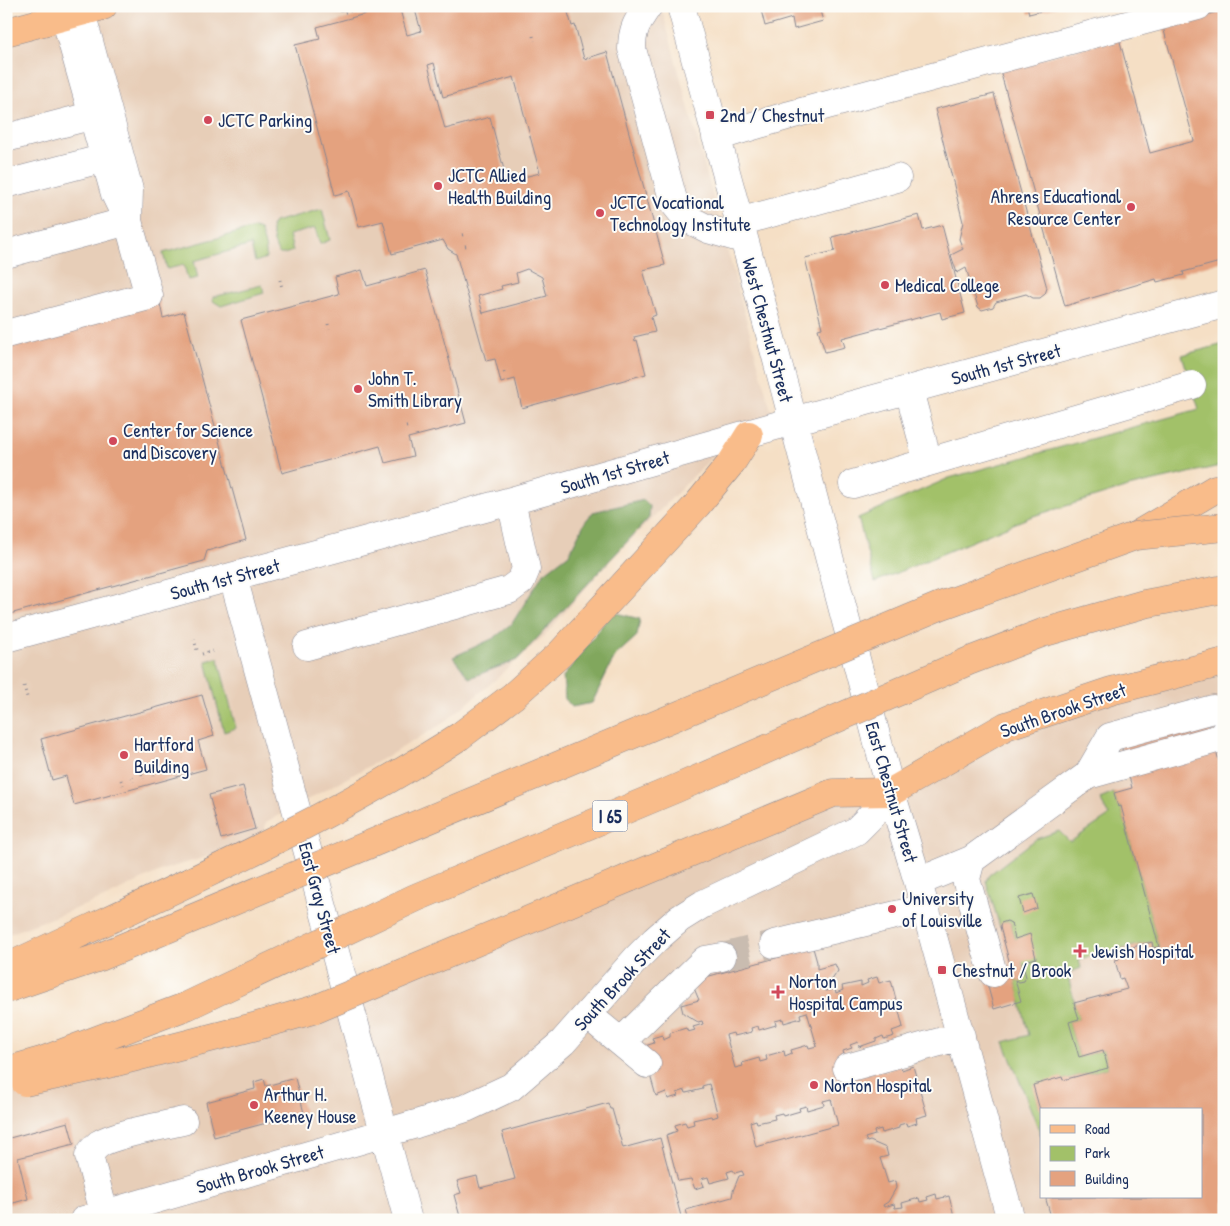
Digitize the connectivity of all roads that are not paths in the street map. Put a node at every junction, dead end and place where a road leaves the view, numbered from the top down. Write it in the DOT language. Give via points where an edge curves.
graph roads {
  1 [pos="648,6"];
  2 [pos="681,6"];
  3 [pos="1198,6"];
  4 [pos="83,12"];
  5 [pos="6,32"];
  6 [pos="94,115"];
  7 [pos="716,137"];
  8 [pos="6,138"];
  9 [pos="105,158"];
  10 [pos="897,178"];
  11 [pos="6,184"];
  12 [pos="128,221"];
  13 [pos="741,230"];
  14 [pos="6,254"];
  15 [pos="1224,304"];
  16 [pos="6,334"];
  17 [pos="1192,385"];
  18 [pos="909,390"];
  19 [pos="793,421"];
  20 [pos="750,435"];
  21 [pos="928,462"];
  22 [pos="853,484"];
  23 [pos="1224,488"];
  24 [pos="511,501"];
  25 [pos="1224,527"];
  26 [pos="1135,536"];
  27 [pos="233,577"];
  28 [pos="1224,589"];
  29 [pos="6,638"];
  30 [pos="307,646"];
  31 [pos="1224,662"];
  32 [pos="1224,711"];
  33 [pos="1224,733"];
  34 [pos="1088,775"];
  35 [pos="891,792"];
  36 [pos="971,860"];
  37 [pos="918,882"];
  38 [pos="926,908"];
  39 [pos="774,944"];
  40 [pos="722,956"];
  41 [pos="6,968"];
  42 [pos="992,973"];
  43 [pos="6,989"];
  44 [pos="588,1014"];
  45 [pos="961,1036"];
  46 [pos="621,1042"];
  47 [pos="647,1064"];
  48 [pos="847,1068"];
  49 [pos="6,1071"];
  50 [pos="6,1086"];
  51 [pos="183,1121"];
  52 [pos="385,1133"];
  53 [pos="98,1218"];
  54 [pos="408,1220"];
  55 [pos="1011,1220"];
  1 -- 13 [label="street" via="636,23 632,49 674,203 686,218 708,229"];
  2 -- 7 [label="street, West Chestnut Street"];
  3 -- 7 [label="street"];
  4 -- 5 [label="main road"];
  4 -- 6 [label="street"];
  4 -- 12 [label="street" via="128,190"];
  6 -- 8 [label="street"];
  6 -- 9 [label="street"];
  7 -- 13 [label="street, West Chestnut Street"];
  9 -- 11 [label="street"];
  9 -- 12 [label="street" via="115,194"];
  10 -- 13 [label="street"];
  12 -- 14 [label="street"];
  12 -- 16 [label="street" via="148,296"];
  13 -- 19 [label="street, West Chestnut Street"];
  15 -- 18 [label="street, South 1st Street"];
  17 -- 21 [label="street"];
  18 -- 19 [label="street, South 1st Street"];
  18 -- 21 [label="street"];
  19 -- 20 [label="street, South 1st Street"];
  19 -- 35 [label="street, East Chestnut Street"];
  20 -- 24 [label="street, South 1st Street"];
  20 -- 41 [label="main road, bridge" via="697,504 560,654 513,696 460,736 331,812"];
  21 -- 22 [label="street"];
  23 -- 26 [label="main road" via="1214,489"];
  24 -- 27 [label="street, South 1st Street"];
  24 -- 30 [label="street" via="526,569 521,581 510,590"];
  25 -- 26 [label="main road, bridge"];
  26 -- 43 [label="main road, bridge" via="940,606 109,954"];
  27 -- 29 [label="street, South 1st Street"];
  27 -- 52 [label="street, East Gray Street"];
  28 -- 49 [label="main road, I 65, bridge" via="1144,604 1042,633 969,661 415,898 186,1006 42,1061"];
  31 -- 35 [label="main road, South Brook Street" via="1086,699 1006,726"];
  32 -- 34 [label="street" via="1213,709 1110,737"];
  33 -- 34 [label="street" via="1220,738"];
  34 -- 36 [label="street"];
  35 -- 37 [label="street, East Chestnut Street"];
  35 -- 44 [label="street, South Brook Street" via="856,831 703,904 679,919 636,959"];
  35 -- 50 [label="main road, bridge" via="833,793 316,1009 117,1062"];
  36 -- 37 [label="street"];
  36 -- 42 [label="street" via="966,879"];
  37 -- 38 [label="street, East Chestnut Street"];
  38 -- 39 [label="street"];
  38 -- 45 [label="street, East Chestnut Street"];
  40 -- 46 [label="street" via="704,960"];
  44 -- 46 [label="street"];
  44 -- 52 [label="street, South Brook Street" via="563,1042 511,1087 466,1108"];
  45 -- 48 [label="street"];
  45 -- 55 [label="street, East Chestnut Street"];
  46 -- 47 [label="street"];
  51 -- 53 [label="street" via="100,1143 91,1151 89,1156"];
  52 -- 53 [label="street, South Brook Street"];
  52 -- 54 [label="street, East Gray Street"];
}
